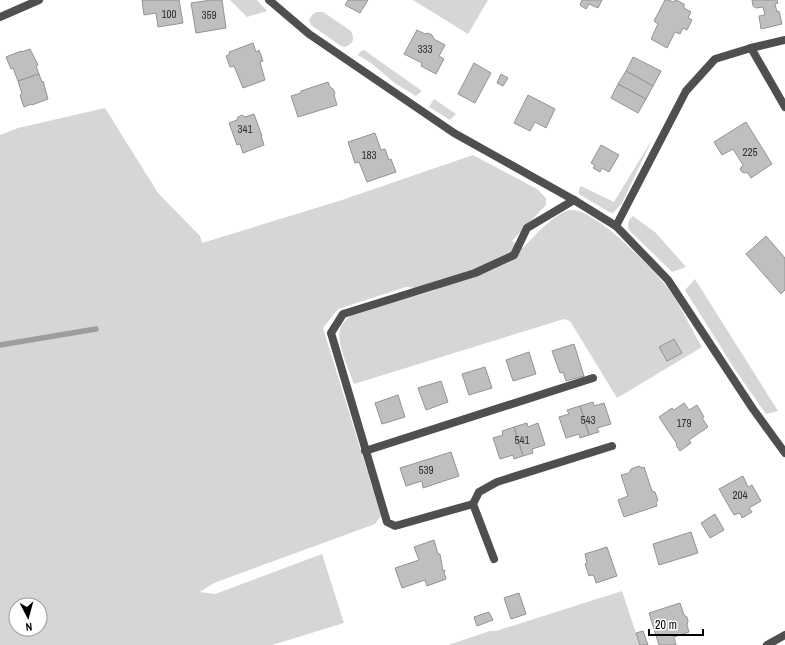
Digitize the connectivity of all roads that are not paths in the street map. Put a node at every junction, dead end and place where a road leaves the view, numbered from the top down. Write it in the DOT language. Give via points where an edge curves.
graph roads {
  1 [pos="39,0"];
  2 [pos="269,0"];
  3 [pos="0,17"];
  4 [pos="785,40"];
  5 [pos="751,48"];
  6 [pos="785,107"];
  7 [pos="574,200"];
  8 [pos="616,226"];
  9 [pos="592,378"];
  10 [pos="612,446"];
  11 [pos="365,451"];
  12 [pos="785,453"];
  13 [pos="473,504"];
  14 [pos="494,559"];
  15 [pos="785,635"];
  16 [pos="767,645"];
  1 -- 3 [label="street"];
  2 -- 7 [label="street" via="309,34 454,133"];
  4 -- 5 [label="street"];
  5 -- 6 [label="street"];
  5 -- 8 [label="street" via="715,59 686,91"];
  7 -- 8 [label="street"];
  7 -- 11 [label="street" via="527,228 514,255 475,273 343,314 331,333"];
  8 -- 12 [label="street" via="668,280"];
  9 -- 11 [label="street"];
  10 -- 13 [label="street" via="497,482 479,492"];
  11 -- 13 [label="street" via="387,522 395,526"];
  13 -- 14 [label="street"];
  15 -- 16 [label="street"];
}
